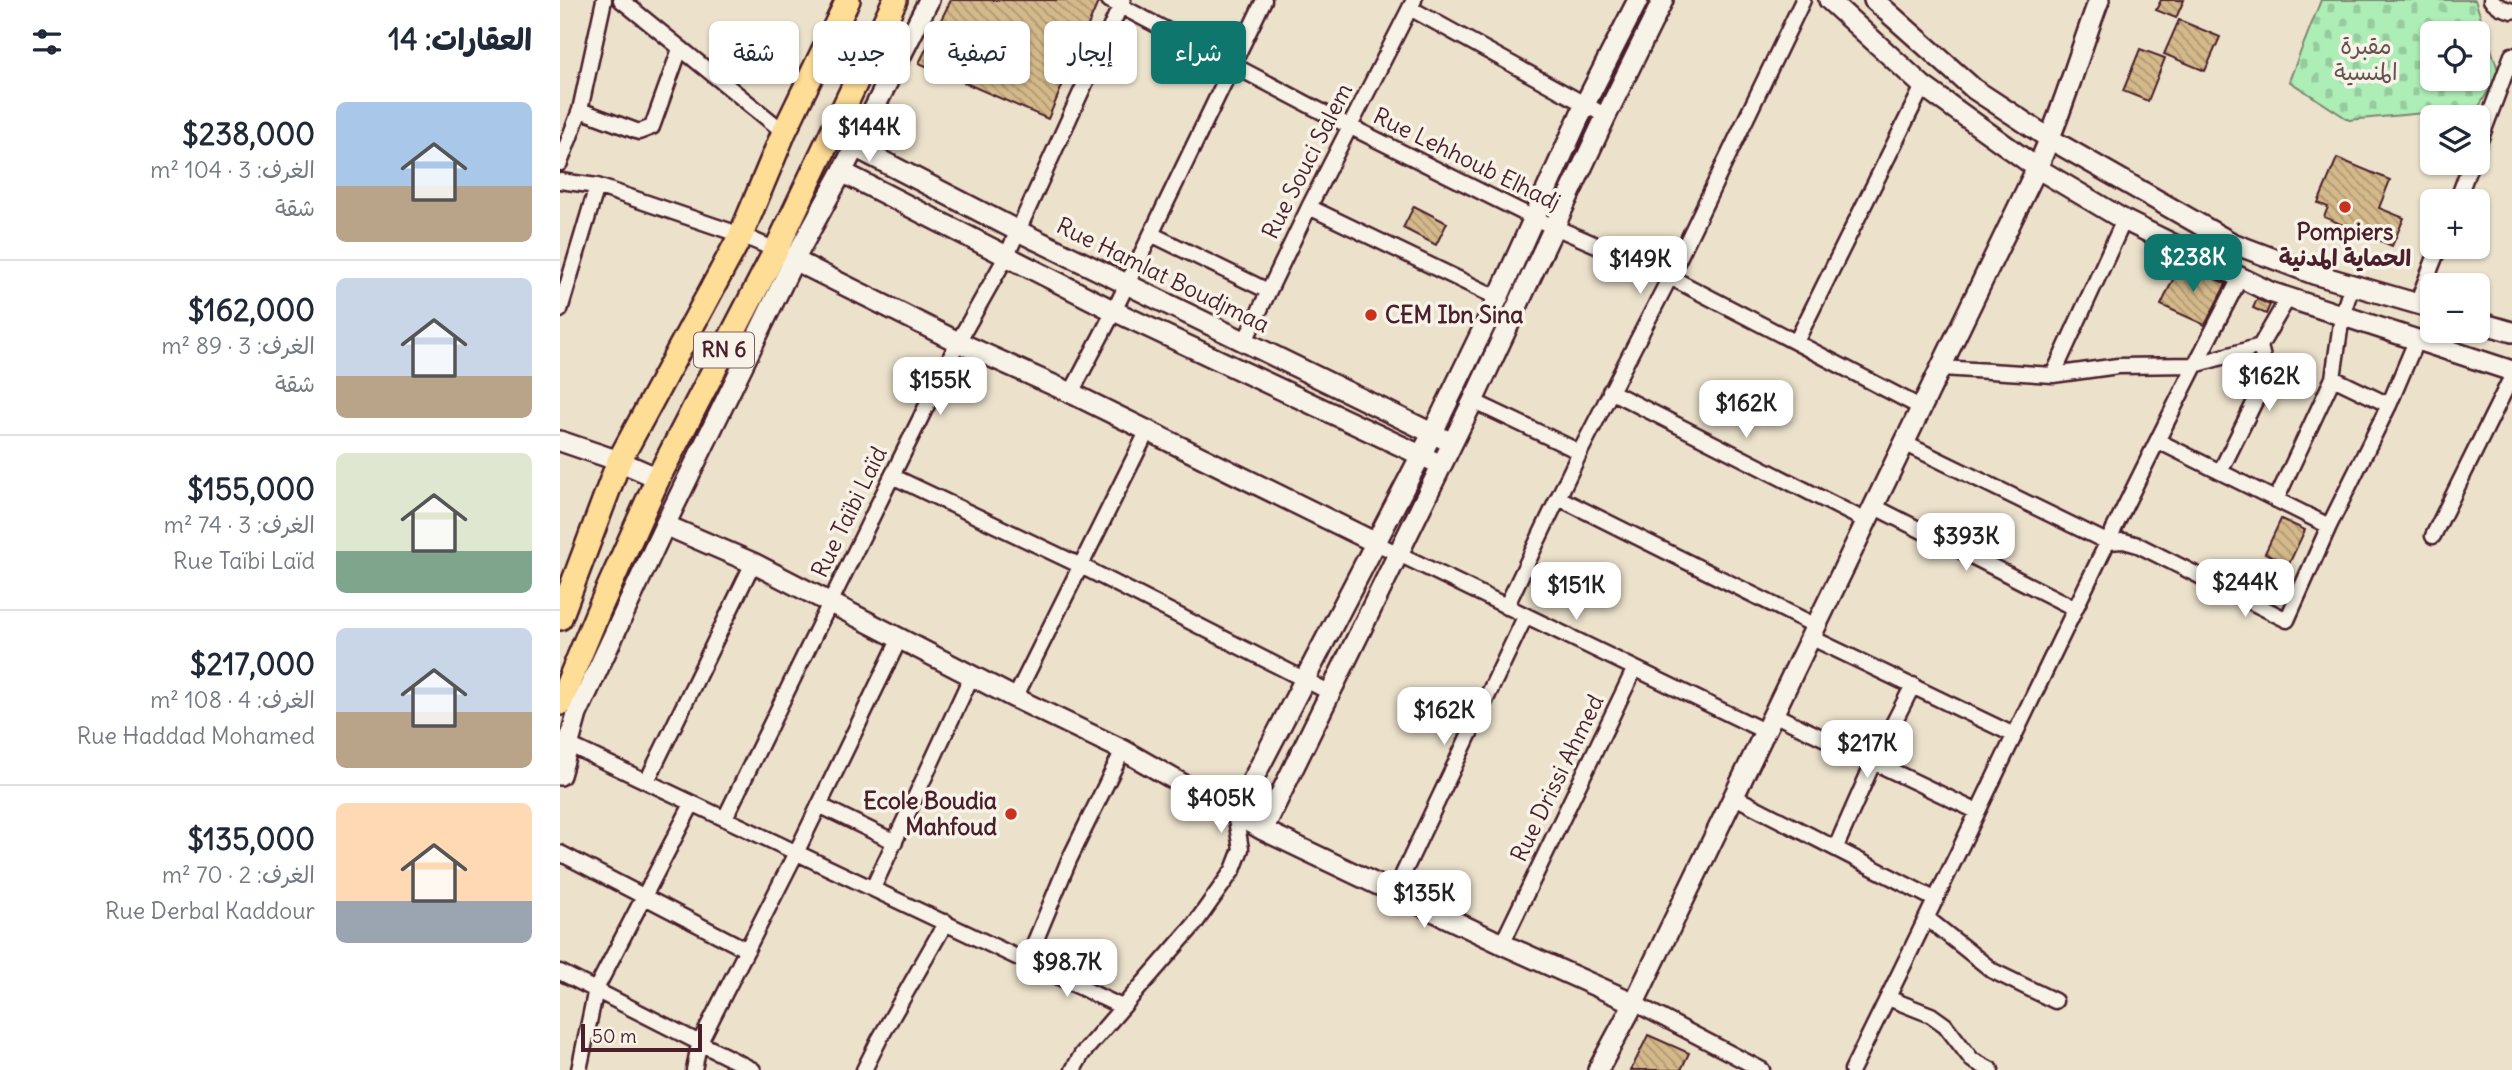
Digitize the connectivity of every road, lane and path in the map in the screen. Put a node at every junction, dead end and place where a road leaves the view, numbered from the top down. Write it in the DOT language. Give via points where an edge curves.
graph roads {
  1 [pos="604,0"];
  2 [pos="848,0"];
  3 [pos="895,0"];
  4 [pos="929,0"];
  5 [pos="1264,0"];
  6 [pos="1639,0"];
  7 [pos="1663,0"];
  8 [pos="1803,0"];
  9 [pos="1829,0"];
  10 [pos="1874,0"];
  11 [pos="2099,0"];
  12 [pos="2491,0"];
  13 [pos="619,1"];
  14 [pos="1117,2"];
  15 [pos="1412,4"];
  16 [pos="2512,11"];
  17 [pos="1151,21"];
  18 [pos="1246,38"];
  19 [pos="680,49"];
  20 [pos="2512,55"];
  21 [pos="1246,73"];
  22 [pos="1224,84"];
  23 [pos="1923,86"];
  24 [pos="1585,104"];
  25 [pos="580,110"];
  26 [pos="2490,114"];
  27 [pos="1606,116"];
  28 [pos="1349,126"];
  29 [pos="784,132"];
  30 [pos="2050,139"];
  31 [pos="855,147"];
  32 [pos="560,163"];
  33 [pos="2037,168"];
  34 [pos="842,172"];
  35 [pos="560,181"];
  36 [pos="597,186"];
  37 [pos="1309,206"];
  38 [pos="1534,218"];
  39 [pos="2124,220"];
  40 [pos="1555,227"];
  41 [pos="1018,231"];
  42 [pos="1152,234"];
  43 [pos="741,235"];
  44 [pos="785,255"];
  45 [pos="1006,257"];
  46 [pos="1670,277"];
  47 [pos="2240,278"];
  48 [pos="1127,284"];
  49 [pos="2352,285"];
  50 [pos="1268,291"];
  51 [pos="1498,298"];
  52 [pos="2288,298"];
  53 [pos="2420,304"];
  54 [pos="560,310"];
  55 [pos="1114,311"];
  56 [pos="2342,316"];
  57 [pos="2490,326"];
  58 [pos="2512,332"];
  59 [pos="2416,341"];
  60 [pos="958,342"];
  61 [pos="1796,342"];
  62 [pos="1244,343"];
  63 [pos="2260,345"];
  64 [pos="2195,365"];
  65 [pos="1941,368"];
  66 [pos="2512,371"];
  67 [pos="2053,375"];
  68 [pos="2512,376"];
  69 [pos="2333,378"];
  70 [pos="1611,391"];
  71 [pos="1071,393"];
  72 [pos="1473,401"];
  73 [pos="2389,405"];
  74 [pos="1922,408"];
  75 [pos="1148,430"];
  76 [pos="1432,434"];
  77 [pos="560,441"];
  78 [pos="2158,441"];
  79 [pos="1452,443"];
  80 [pos="1904,443"];
  81 [pos="1580,452"];
  82 [pos="1422,455"];
  83 [pos="619,461"];
  84 [pos="1441,465"];
  85 [pos="2220,472"];
  86 [pos="892,476"];
  87 [pos="658,478"];
  88 [pos="1559,498"];
  89 [pos="2276,500"];
  90 [pos="1870,513"];
  91 [pos="665,525"];
  92 [pos="2329,526"];
  93 [pos="2432,536"];
  94 [pos="1374,542"];
  95 [pos="2107,542"];
  96 [pos="1397,553"];
  97 [pos="753,563"];
  98 [pos="1079,565"];
  99 [pos="831,602"];
  100 [pos="1506,607"];
  101 [pos="2074,608"];
  102 [pos="1525,617"];
  103 [pos="560,618"];
  104 [pos="1813,631"];
  105 [pos="900,638"];
  106 [pos="1634,670"];
  107 [pos="972,676"];
  108 [pos="1304,679"];
  109 [pos="1913,685"];
  110 [pos="1329,692"];
  111 [pos="1015,698"];
  112 [pos="560,703"];
  113 [pos="1769,722"];
  114 [pos="2014,735"];
  115 [pos="564,743"];
  116 [pos="1123,750"];
  117 [pos="1873,763"];
  118 [pos="560,775"];
  119 [pos="646,781"];
  120 [pos="1733,796"];
  121 [pos="692,804"];
  122 [pos="819,805"];
  123 [pos="1976,811"];
  124 [pos="1235,814"];
  125 [pos="725,818"];
  126 [pos="1263,830"];
  127 [pos="895,842"];
  128 [pos="1836,847"];
  129 [pos="1241,849"];
  130 [pos="560,853"];
  131 [pos="796,853"];
  132 [pos="873,888"];
  133 [pos="1394,893"];
  134 [pos="643,898"];
  135 [pos="1936,900"];
  136 [pos="1928,919"];
  137 [pos="946,922"];
  138 [pos="1502,944"];
  139 [pos="747,950"];
  140 [pos="1027,961"];
  141 [pos="560,972"];
  142 [pos="596,989"];
  143 [pos="1888,998"];
  144 [pos="2055,1001"];
  145 [pos="1634,1003"];
  146 [pos="1122,1007"];
  147 [pos="699,1044"];
  148 [pos="579,1070"];
  149 [pos="694,1070"];
  150 [pos="753,1070"];
  151 [pos="864,1070"];
  152 [pos="1073,1070"];
  153 [pos="1598,1070"];
  154 [pos="1762,1070"];
  155 [pos="1852,1070"];
  156 [pos="1991,1070"];
  1 -- 25 [label="street"];
  2 -- 29 [label="main road, RN 6"];
  3 -- 44 [label="main road, RN 6"];
  4 -- 31 [label="street"];
  5 -- 18 [label="street"];
  6 -- 24 [label="street"];
  7 -- 27 [label="street"];
  8 -- 46 [label="street"];
  9 -- 23 [label="street"];
  10 -- 30 [label="street" via="1974,89"];
  11 -- 30 [label="street"];
  12 -- 16 [label="street"];
  13 -- 19 [label="street"];
  14 -- 17 [label="street, Rue Lehhoub Elhadj"];
  14 -- 41 [label="street, Rue Taïbi Laïd"];
  15 -- 24 [label="street"];
  15 -- 28 [label="street, Rue Souci Salem"];
  19 -- 25 [label="street" via="652,127 639,132"];
  19 -- 29 [label="street"];
  20 -- 26 [label="street"];
  21 -- 28 [label="street, Rue Lehhoub Elhadj"];
  22 -- 42 [label="street"];
  23 -- 33 [label="street"];
  23 -- 61 [label="street"];
  24 -- 27 [label="street"];
  24 -- 38 [label="street"];
  25 -- 32 [label="street"];
  27 -- 40 [label="street"];
  28 -- 37 [label="street, Rue Souci Salem"];
  28 -- 38 [label="street, Rue Lehhoub Elhadj"];
  29 -- 43 [label="main road, RN 6"];
  30 -- 33 [label="street"];
  30 -- 49 [label="street" via="2232,243"];
  31 -- 34 [label="street"];
  31 -- 41 [label="street, Rue Hamlat Boudjmaa"];
  33 -- 39 [label="street"];
  33 -- 65 [label="street"];
  34 -- 44 [label="street"];
  34 -- 45 [label="street"];
  35 -- 36 [label="street"];
  36 -- 43 [label="street"];
  36 -- 54 [label="street"];
  37 -- 50 [label="street, Rue Souci Salem"];
  37 -- 51 [label="street"];
  38 -- 40 [label="street, Rue Lehhoub Elhadj"];
  38 -- 51 [label="street"];
  39 -- 47 [label="street"];
  39 -- 67 [label="street"];
  40 -- 46 [label="street, Rue Lehhoub Elhadj"];
  40 -- 72 [label="street"];
  41 -- 45 [label="street, Rue Taïbi Laïd"];
  41 -- 48 [label="street, Rue Hamlat Boudjmaa"];
  42 -- 48 [label="street"];
  42 -- 50 [label="street"];
  43 -- 44 [label="street"];
  43 -- 83 [label="main road, RN 6"];
  44 -- 60 [label="street"];
  44 -- 87 [label="main road, RN 6"];
  44 -- 91 [label="street"];
  45 -- 55 [label="street"];
  45 -- 60 [label="street, Rue Taïbi Laïd"];
  46 -- 61 [label="street, Rue Lehhoub Elhadj"];
  46 -- 70 [label="street"];
  47 -- 52 [label="street"];
  47 -- 64 [label="street"];
  48 -- 55 [label="street"];
  48 -- 62 [label="street, Rue Hamlat Boudjmaa"];
  49 -- 53 [label="street"];
  49 -- 56 [label="street"];
  50 -- 62 [label="street, Rue Souci Salem"];
  51 -- 76 [label="street"];
  52 -- 56 [label="street"];
  52 -- 63 [label="street"];
  55 -- 71 [label="street"];
  55 -- 82 [label="street"];
  56 -- 59 [label="street"];
  56 -- 69 [label="street"];
  57 -- 58 [label="street"];
  59 -- 66 [label="street"];
  59 -- 73 [label="street"];
  60 -- 71 [label="street"];
  60 -- 86 [label="street, Rue Taïbi Laïd"];
  61 -- 74 [label="street, Rue Lehhoub Elhadj"];
  62 -- 76 [label="street, Rue Hamlat Boudjmaa"];
  63 -- 64 [label="street"];
  63 -- 85 [label="street" via="2265,381"];
  64 -- 67 [label="street" via="2118,366"];
  64 -- 78 [label="street"];
  65 -- 67 [label="street"];
  65 -- 74 [label="street"];
  68 -- 93 [label="street"];
  69 -- 73 [label="street"];
  69 -- 89 [label="street"];
  70 -- 81 [label="street"];
  70 -- 90 [label="street"];
  71 -- 75 [label="street"];
  72 -- 79 [label="street"];
  72 -- 81 [label="street"];
  73 -- 92 [label="street"];
  74 -- 80 [label="street"];
  75 -- 94 [label="street"];
  75 -- 98 [label="street"];
  76 -- 79 [label="street, Rue Hamlat Boudjmaa"];
  76 -- 82 [label="street"];
  77 -- 83 [label="street"];
  78 -- 85 [label="street"];
  78 -- 95 [label="street"];
  79 -- 84 [label="street"];
  80 -- 90 [label="street"];
  80 -- 95 [label="street"];
  81 -- 88 [label="street"];
  82 -- 84 [label="street"];
  82 -- 94 [label="street"];
  83 -- 87 [label="street"];
  83 -- 103 [label="main road, RN 6"];
  84 -- 96 [label="street"];
  85 -- 89 [label="street"];
  86 -- 98 [label="street"];
  86 -- 99 [label="street, Rue Taïbi Laïd"];
  87 -- 112 [label="main road, RN 6"];
  88 -- 100 [label="street"];
  88 -- 104 [label="street"];
  89 -- 92 [label="street"];
  90 -- 101 [label="street"];
  90 -- 104 [label="street"];
  91 -- 97 [label="street"];
  91 -- 115 [label="street"];
  92 -- 95 [label="street" via="2287,620 2138,545"];
  94 -- 96 [label="street"];
  94 -- 108 [label="street"];
  95 -- 101 [label="street"];
  96 -- 100 [label="street"];
  96 -- 110 [label="street"];
  97 -- 99 [label="street"];
  97 -- 119 [label="street"];
  98 -- 108 [label="street"];
  98 -- 111 [label="street"];
  99 -- 105 [label="street"];
  99 -- 125 [label="street, Rue Taïbi Laïd"];
  100 -- 102 [label="street"];
  101 -- 114 [label="street"];
  102 -- 106 [label="street"];
  102 -- 133 [label="street"];
  104 -- 109 [label="street"];
  104 -- 113 [label="street"];
  105 -- 107 [label="street"];
  105 -- 122 [label="street"];
  106 -- 113 [label="street"];
  106 -- 138 [label="street, Rue Drissi Ahmed"];
  107 -- 111 [label="street"];
  107 -- 127 [label="street"];
  108 -- 110 [label="street"];
  108 -- 124 [label="street"];
  109 -- 114 [label="street"];
  109 -- 117 [label="street"];
  110 -- 126 [label="street"];
  111 -- 116 [label="street"];
  113 -- 117 [label="street"];
  113 -- 120 [label="street"];
  114 -- 123 [label="street"];
  115 -- 118 [label="street"];
  115 -- 119 [label="street"];
  116 -- 124 [label="street"];
  116 -- 140 [label="street" via="1069,860"];
  117 -- 123 [label="street"];
  117 -- 128 [label="street"];
  119 -- 121 [label="street"];
  120 -- 128 [label="street"];
  120 -- 145 [label="street"];
  121 -- 125 [label="street"];
  121 -- 134 [label="street"];
  122 -- 127 [label="street"];
  122 -- 131 [label="street"];
  123 -- 135 [label="street"];
  124 -- 126 [label="street"];
  124 -- 129 [label="street"];
  125 -- 131 [label="street"];
  126 -- 129 [label="street"];
  126 -- 133 [label="street"];
  127 -- 132 [label="street"];
  128 -- 135 [label="street"];
  129 -- 146 [label="street" via="1233,870 1194,925"];
  130 -- 134 [label="street"];
  131 -- 132 [label="street"];
  131 -- 139 [label="street"];
  132 -- 137 [label="street"];
  133 -- 138 [label="street"];
  134 -- 139 [label="street"];
  134 -- 142 [label="street"];
  135 -- 136 [label="street"];
  136 -- 143 [label="street"];
  136 -- 144 [label="street" via="1993,971"];
  137 -- 140 [label="street"];
  137 -- 151 [label="street"];
  138 -- 145 [label="street"];
  139 -- 147 [label="street"];
  140 -- 146 [label="street"];
  141 -- 142 [label="street"];
  142 -- 147 [label="street"];
  142 -- 148 [label="street"];
  143 -- 155 [label="street"];
  143 -- 156 [label="street" via="1931,1015 1972,1060"];
  145 -- 153 [label="street"];
  145 -- 154 [label="street"];
  146 -- 152 [label="street"];
  147 -- 149 [label="street"];
  147 -- 150 [label="street"];
}
